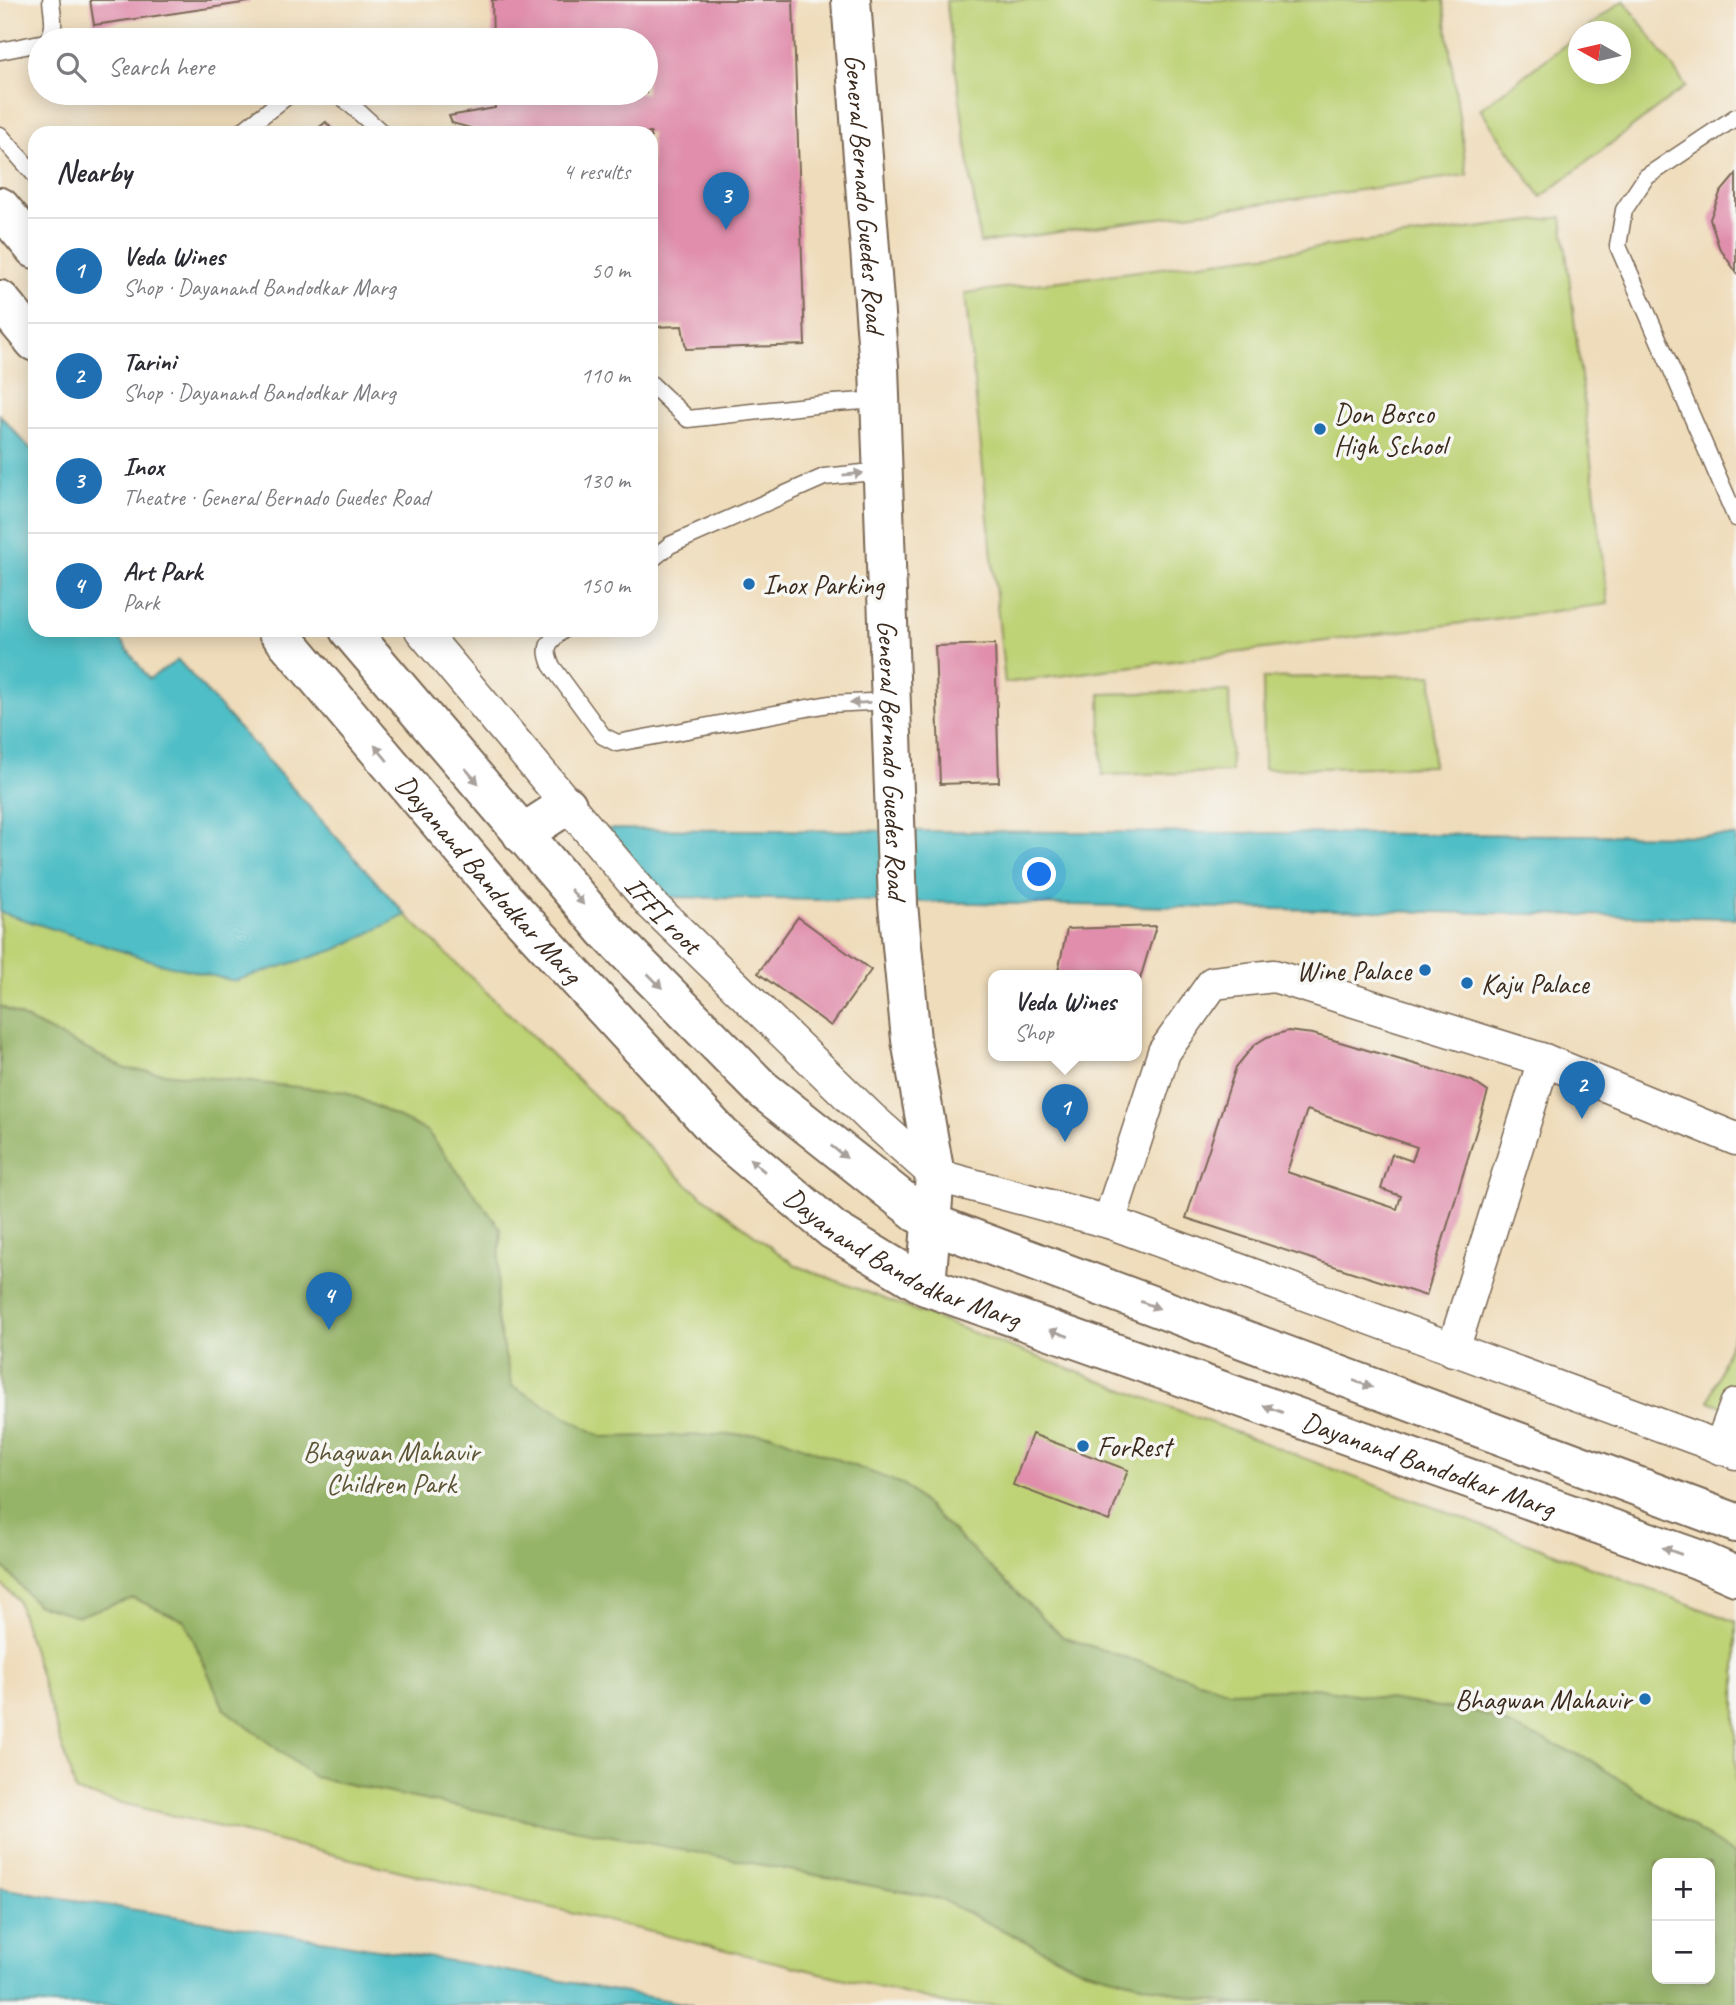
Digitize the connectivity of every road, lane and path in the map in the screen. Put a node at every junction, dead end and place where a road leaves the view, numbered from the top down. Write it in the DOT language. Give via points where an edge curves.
graph roads {
  1 [pos="51,0"];
  2 [pos="851,0"];
  3 [pos="54,28"];
  4 [pos="28,45"];
  5 [pos="0,51"];
  6 [pos="276,105"];
  7 [pos="351,105"];
  8 [pos="1736,117"];
  9 [pos="249,126"];
  10 [pos="374,126"];
  11 [pos="0,135"];
  12 [pos="28,167"];
  13 [pos="0,207"];
  14 [pos="28,241"];
  15 [pos="0,300"];
  16 [pos="28,334"];
  17 [pos="658,391"];
  18 [pos="880,400"];
  19 [pos="882,471"];
  20 [pos="1736,518"];
  21 [pos="658,554"];
  22 [pos="283,637"];
  23 [pos="355,637"];
  24 [pos="427,637"];
  25 [pos="555,637"];
  26 [pos="891,701"];
  27 [pos="567,805"];
  28 [pos="523,834"];
  29 [pos="1544,1060"];
  30 [pos="1736,1139"];
  31 [pos="935,1175"];
  32 [pos="1109,1222"];
  33 [pos="931,1223"];
  34 [pos="926,1286"];
  35 [pos="1453,1350"];
  36 [pos="1736,1405"];
  37 [pos="1728,1450"];
  38 [pos="1736,1523"];
  39 [pos="1736,1576"];
  1 -- 3 [label="lane"];
  2 -- 18 [label="main road, General Bernado Guedes Road"];
  4 -- 5 [label="lane"];
  6 -- 9 [label="lane"];
  7 -- 10 [label="lane"];
  8 -- 20 [label="lane" via="1647,177 1624,210 1618,246"];
  11 -- 12 [label="lane"];
  13 -- 14 [label="main road"];
  15 -- 16 [label="main road"];
  17 -- 18 [label="lane" via="688,419"];
  18 -- 19 [label="main road, General Bernado Guedes Road"];
  21 -- 19 [label="lane, one-way" via="670,545 824,477"];
  19 -- 26 [label="main road, General Bernado Guedes Road"];
  34 -- 22 [label="main road, Dayanand Bandodkar Marg, one-way" via="833,1230 722,1136 504,899"];
  23 -- 28 [label="main road, Dayanand Bandodkar Marg, one-way"];
  24 -- 27 [label="street, IFFI root"];
  26 -- 25 [label="lane, one-way" via="830,704 617,743 603,736 551,665 547,654"];
  26 -- 31 [label="main road, General Bernado Guedes Road" via="898,904 911,1040"];
  27 -- 28 [label="main road"];
  27 -- 31 [label="street, IFFI root" via="652,905"];
  28 -- 33 [label="main road, Dayanand Bandodkar Marg, one-way" via="607,932 762,1089"];
  29 -- 30 [label="street"];
  29 -- 32 [label="street" via="1273,976 1213,983 1164,1052"];
  29 -- 35 [label="street"];
  31 -- 32 [label="street"];
  31 -- 33 [label="main road, General Bernado Guedes Road"];
  32 -- 35 [label="street"];
  33 -- 34 [label="main road, General Bernado Guedes Road"];
  33 -- 38 [label="main road, Dayanand Bandodkar Marg, one-way"];
  39 -- 34 [label="main road, Dayanand Bandodkar Marg, one-way"];
  35 -- 37 [label="street"];
  36 -- 37 [label="street"];
}
